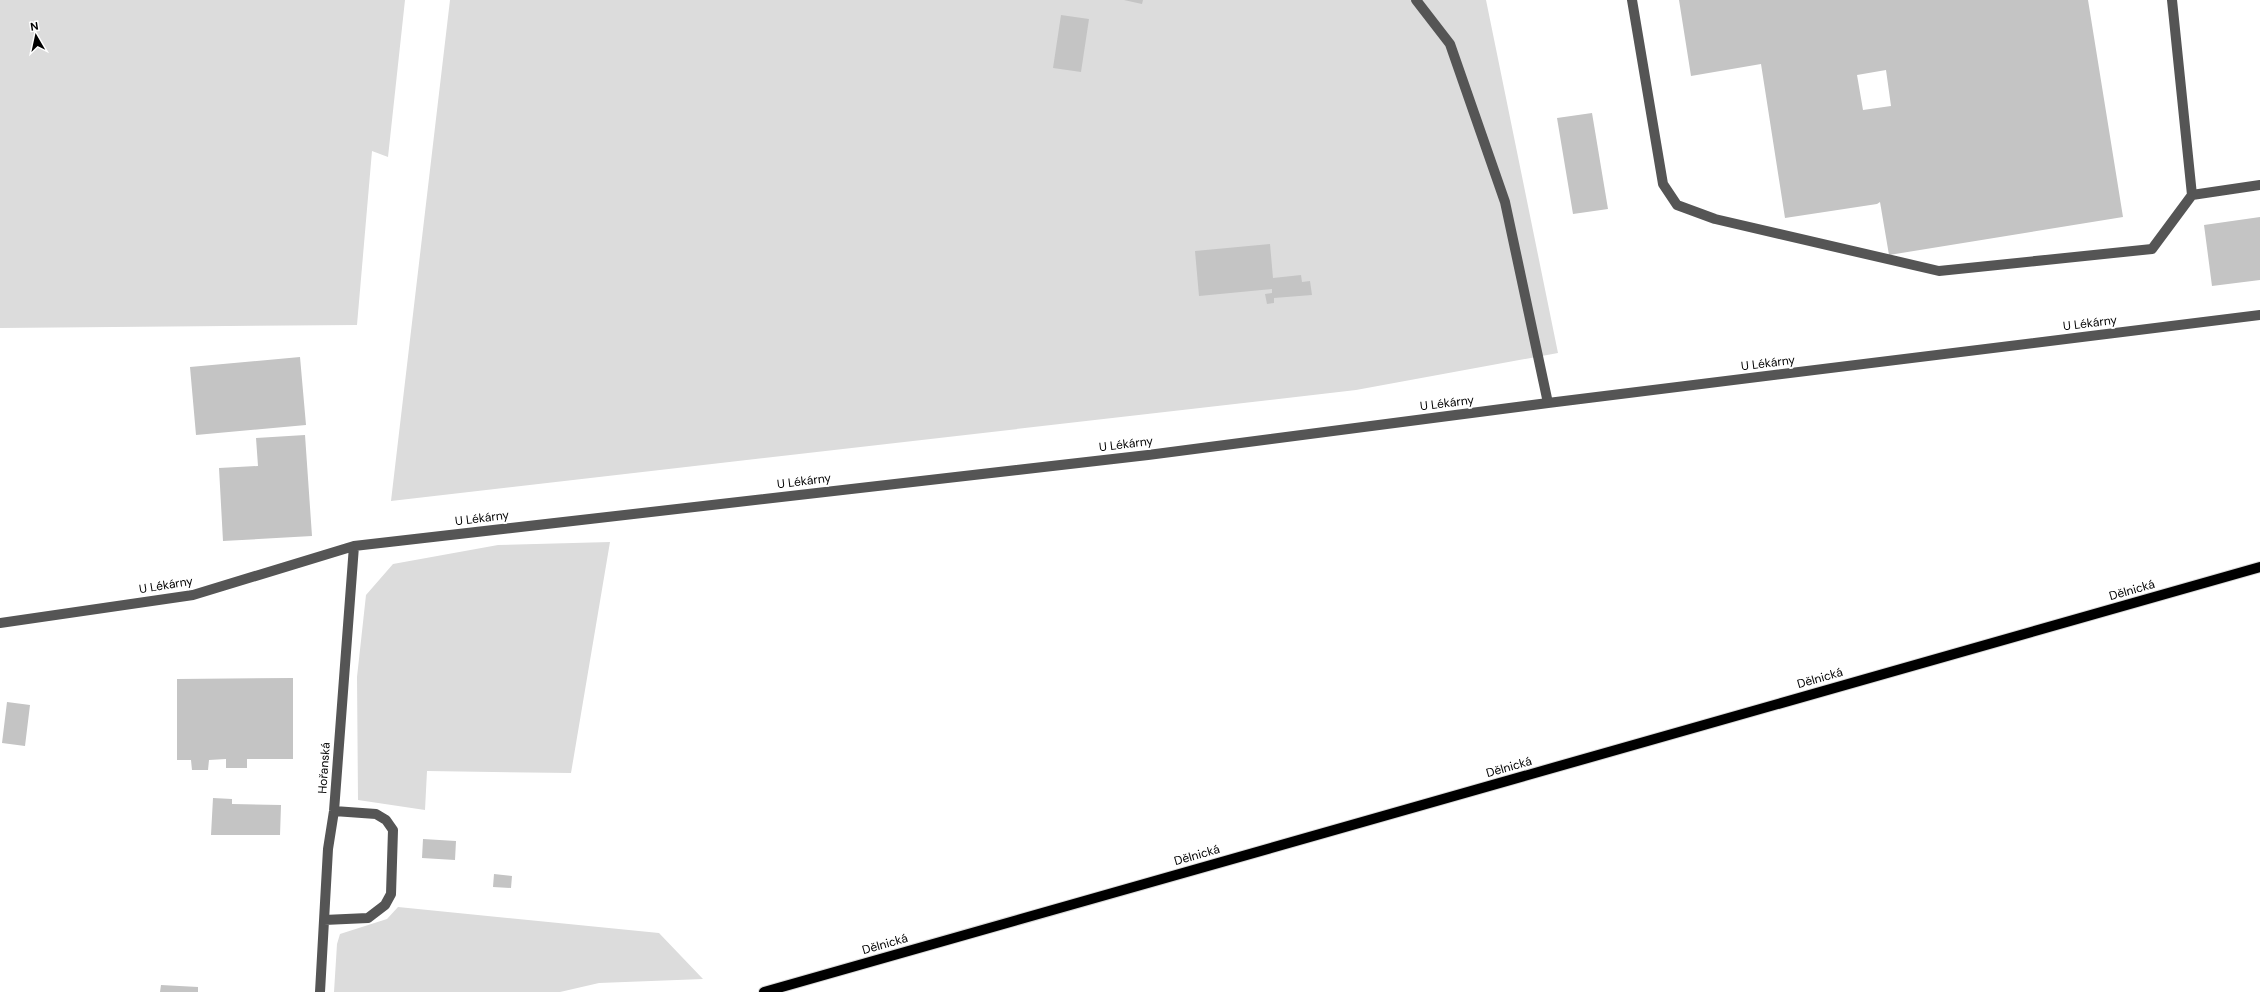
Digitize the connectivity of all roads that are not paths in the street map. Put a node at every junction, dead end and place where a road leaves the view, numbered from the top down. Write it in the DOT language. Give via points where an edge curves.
graph roads {
  1 [pos="1416,0"];
  2 [pos="1632,0"];
  3 [pos="2172,0"];
  4 [pos="2260,185"];
  5 [pos="2192,195"];
  6 [pos="2260,315"];
  7 [pos="1548,403"];
  8 [pos="354,546"];
  9 [pos="2260,567"];
  10 [pos="0,623"];
  11 [pos="334,811"];
  12 [pos="324,920"];
  13 [pos="320,992"];
  14 [pos="764,992"];
  1 -- 7 [label="street" via="1450,44 1505,202"];
  2 -- 5 [label="street" via="1663,184 1677,205 1715,219 1939,271 2152,249"];
  3 -- 5 [label="street"];
  4 -- 5 [label="street"];
  6 -- 7 [label="street, U Lékárny"];
  7 -- 8 [label="street, U Lékárny" via="1148,455"];
  8 -- 10 [label="street, U Lékárny" via="193,595"];
  8 -- 11 [label="street, Hořanská"];
  9 -- 14 [label="main road, Dělnická"];
  11 -- 12 [label="street, Hořanská" via="328,849"];
  11 -- 12 [label="street" via="376,814 386,820 393,830 391,894 385,905 368,918"];
  12 -- 13 [label="street, Hořanská"];
}
